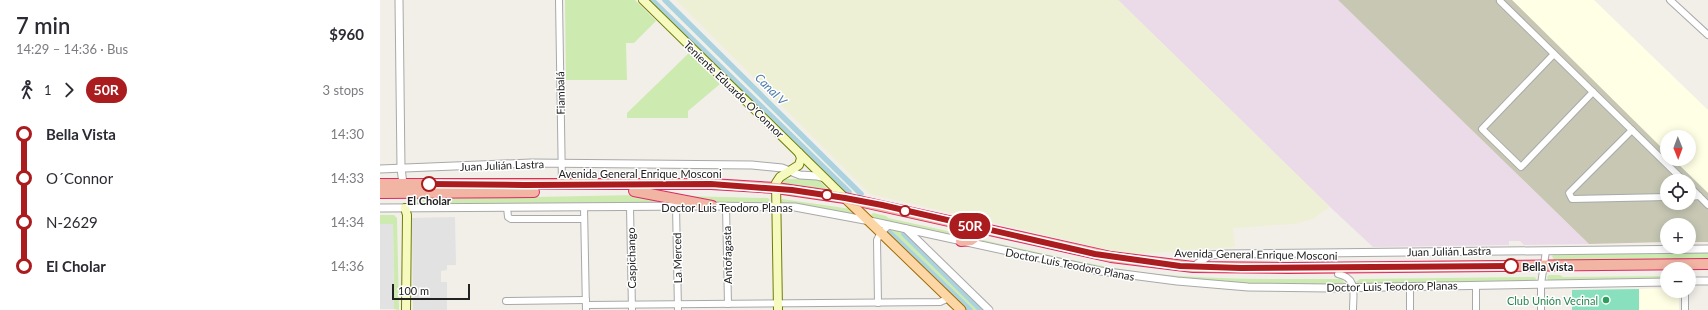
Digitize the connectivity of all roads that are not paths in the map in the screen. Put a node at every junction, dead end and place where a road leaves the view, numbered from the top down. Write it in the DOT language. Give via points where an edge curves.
graph roads {
  1 [pos="399,0"];
  2 [pos="559,0"];
  3 [pos="643,0"];
  4 [pos="1670,0"];
  5 [pos="1500,1"];
  6 [pos="1708,35"];
  7 [pos="1554,54"];
  8 [pos="1593,92"];
  9 [pos="1632,130"];
  10 [pos="799,152"];
  11 [pos="561,163"];
  12 [pos="401,168"];
  13 [pos="380,169"];
  14 [pos="790,171"];
  15 [pos="1677,174"];
  16 [pos="824,178"];
  17 [pos="380,184"];
  18 [pos="562,185"];
  19 [pos="404,189"];
  20 [pos="634,190"];
  21 [pos="776,191"];
  22 [pos="1696,192"];
  23 [pos="380,194"];
  24 [pos="1696,196"];
  25 [pos="1700,196"];
  26 [pos="1660,197"];
  27 [pos="845,198"];
  28 [pos="1708,205"];
  29 [pos="630,206"];
  30 [pos="676,206"];
  31 [pos="712,206"];
  32 [pos="726,206"];
  33 [pos="776,206"];
  34 [pos="853,206"];
  35 [pos="507,207"];
  36 [pos="584,207"];
  37 [pos="380,208"];
  38 [pos="405,208"];
  39 [pos="848,217"];
  40 [pos="584,219"];
  41 [pos="870,221"];
  42 [pos="890,226"];
  43 [pos="906,229"];
  44 [pos="881,232"];
  45 [pos="929,234"];
  46 [pos="979,234"];
  47 [pos="961,241"];
  48 [pos="923,246"];
  49 [pos="1708,249"];
  50 [pos="1546,251"];
  51 [pos="1708,264"];
  52 [pos="1193,267"];
  53 [pos="1543,269"];
  54 [pos="1660,271"];
  55 [pos="1696,271"];
  56 [pos="1708,271"];
  57 [pos="1338,274"];
  58 [pos="1696,281"];
  59 [pos="1708,281"];
  60 [pos="1660,282"];
  61 [pos="1541,284"];
  62 [pos="1476,285"];
  63 [pos="1410,286"];
  64 [pos="1352,287"];
  65 [pos="948,298"];
  66 [pos="1685,298"];
  67 [pos="506,301"];
  68 [pos="880,303"];
  69 [pos="728,304"];
  70 [pos="586,305"];
  71 [pos="632,307"];
  72 [pos="678,307"];
  73 [pos="778,307"];
  74 [pos="406,310"];
  75 [pos="882,310"];
  76 [pos="961,310"];
  77 [pos="989,310"];
  78 [pos="1353,310"];
  79 [pos="1410,310"];
  80 [pos="1476,310"];
  81 [pos="1541,310"];
  82 [pos="1685,310"];
  1 -- 12 [label="street"];
  2 -- 11 [label="street, Fiambalá"];
  3 -- 10 [label="main road, Teniente Eduardo O'Connor"];
  4 -- 6 [label="street"];
  5 -- 7 [label="street"];
  7 -- 8 [label="street"];
  7 -- 8 [label="street" via="1482,129 1521,167"];
  8 -- 9 [label="street"];
  9 -- 15 [label="street"];
  9 -- 26 [label="street" via="1569,193 1572,199"];
  10 -- 14 [label="main road" via="800,163"];
  10 -- 16 [label="main road, Teniente Eduardo O'Connor"];
  11 -- 12 [label="street, Juan Julián Lastra"];
  11 -- 14 [label="street, Juan Julián Lastra" via="761,165"];
  11 -- 18 [label="street, Fiambalá"];
  12 -- 13 [label="street, Juan Julián Lastra"];
  12 -- 19 [label="street"];
  14 -- 16 [label="street"];
  14 -- 21 [label="main road" via="777,180"];
  16 -- 27 [label="main road, Teniente Eduardo O'Connor"];
  17 -- 19 [label="highway, Avenida General Enrique Mosconi"];
  18 -- 19 [label="highway, Avenida General Enrique Mosconi"];
  18 -- 21 [label="highway, Avenida General Enrique Mosconi" via="711,184"];
  19 -- 20 [label="highway, Avenida General Enrique Mosconi"];
  19 -- 23 [label="highway, Avenida General Enrique Mosconi"];
  19 -- 38 [label="main road"];
  20 -- 21 [label="highway, Avenida General Enrique Mosconi"];
  20 -- 31 [label="highway"];
  21 -- 27 [label="highway, Avenida General Enrique Mosconi"];
  21 -- 33 [label="main road"];
  21 -- 34 [label="highway, Avenida General Enrique Mosconi"];
  22 -- 25 [label="street"];
  24 -- 25 [label="street"];
  25 -- 28 [label="street"];
  27 -- 34 [label="main road, Teniente Eduardo O'Connor"];
  27 -- 52 [label="highway, Avenida General Enrique Mosconi" via="1095,254"];
  29 -- 30 [label="street, Doctor Luis Teodoro Planas"];
  29 -- 36 [label="street, Doctor Luis Teodoro Planas"];
  29 -- 71 [label="street, Caspichango"];
  30 -- 31 [label="street, Doctor Luis Teodoro Planas"];
  30 -- 72 [label="street, La Merced"];
  31 -- 32 [label="street, Doctor Luis Teodoro Planas"];
  32 -- 33 [label="street, Doctor Luis Teodoro Planas"];
  32 -- 69 [label="street, Antofagasta"];
  33 -- 39 [label="street, Doctor Luis Teodoro Planas"];
  33 -- 73 [label="main road"];
  34 -- 39 [label="street" via="856,214 854,217"];
  34 -- 41 [label="main road, Teniente Eduardo O'Connor"];
  34 -- 46 [label="highway, Avenida General Enrique Mosconi"];
  35 -- 36 [label="street, Doctor Luis Teodoro Planas"];
  35 -- 38 [label="street, Doctor Luis Teodoro Planas"];
  35 -- 40 [label="street" via="508,217 511,219"];
  36 -- 40 [label="street"];
  37 -- 38 [label="street, Doctor Luis Teodoro Planas"];
  38 -- 74 [label="main road" via="403,251 406,257"];
  39 -- 41 [label="street, Doctor Luis Teodoro Planas"];
  40 -- 70 [label="street"];
  41 -- 42 [label="street, Doctor Luis Teodoro Planas"];
  41 -- 44 [label="main road, Teniente Eduardo O'Connor"];
  42 -- 43 [label="street, Doctor Luis Teodoro Planas"];
  42 -- 44 [label="street"];
  43 -- 45 [label="street, Doctor Luis Teodoro Planas"];
  43 -- 48 [label="street"];
  44 -- 65 [label="main road, Teniente Eduardo O'Connor"];
  44 -- 68 [label="street" via="877,242"];
  45 -- 47 [label="street, Doctor Luis Teodoro Planas"];
  45 -- 48 [label="street" via="923,238"];
  46 -- 47 [label="highway" via="969,241"];
  46 -- 57 [label="highway, Avenida General Enrique Mosconi" via="1083,258 1149,269 1211,274"];
  47 -- 64 [label="street, Doctor Luis Teodoro Planas" via="1130,276 1248,286"];
  48 -- 77 [label="street"];
  49 -- 50 [label="street, Juan Julián Lastra"];
  50 -- 52 [label="street, Juan Julián Lastra" via="1217,254 1210,255"];
  50 -- 53 [label="street"];
  51 -- 53 [label="highway, Avenida General Enrique Mosconi"];
  52 -- 53 [label="highway, Avenida General Enrique Mosconi"];
  53 -- 54 [label="highway, Avenida General Enrique Mosconi"];
  53 -- 57 [label="highway, Avenida General Enrique Mosconi"];
  53 -- 61 [label="street"];
  55 -- 56 [label="highway"];
  57 -- 64 [label="street" via="1350,279"];
  58 -- 59 [label="street"];
  60 -- 61 [label="street, Doctor Luis Teodoro Planas"];
  61 -- 62 [label="street, Doctor Luis Teodoro Planas"];
  61 -- 81 [label="street"];
  62 -- 63 [label="street, Doctor Luis Teodoro Planas"];
  62 -- 80 [label="street"];
  63 -- 64 [label="street, Doctor Luis Teodoro Planas"];
  63 -- 79 [label="street"];
  64 -- 78 [label="street"];
  65 -- 68 [label="street" via="940,302"];
  65 -- 76 [label="main road, Teniente Eduardo O'Connor"];
  66 -- 82 [label="street"];
  67 -- 70 [label="street"];
  68 -- 73 [label="street"];
  68 -- 75 [label="street"];
  69 -- 72 [label="street"];
  69 -- 73 [label="street"];
  70 -- 71 [label="street"];
  71 -- 72 [label="street"];
}
